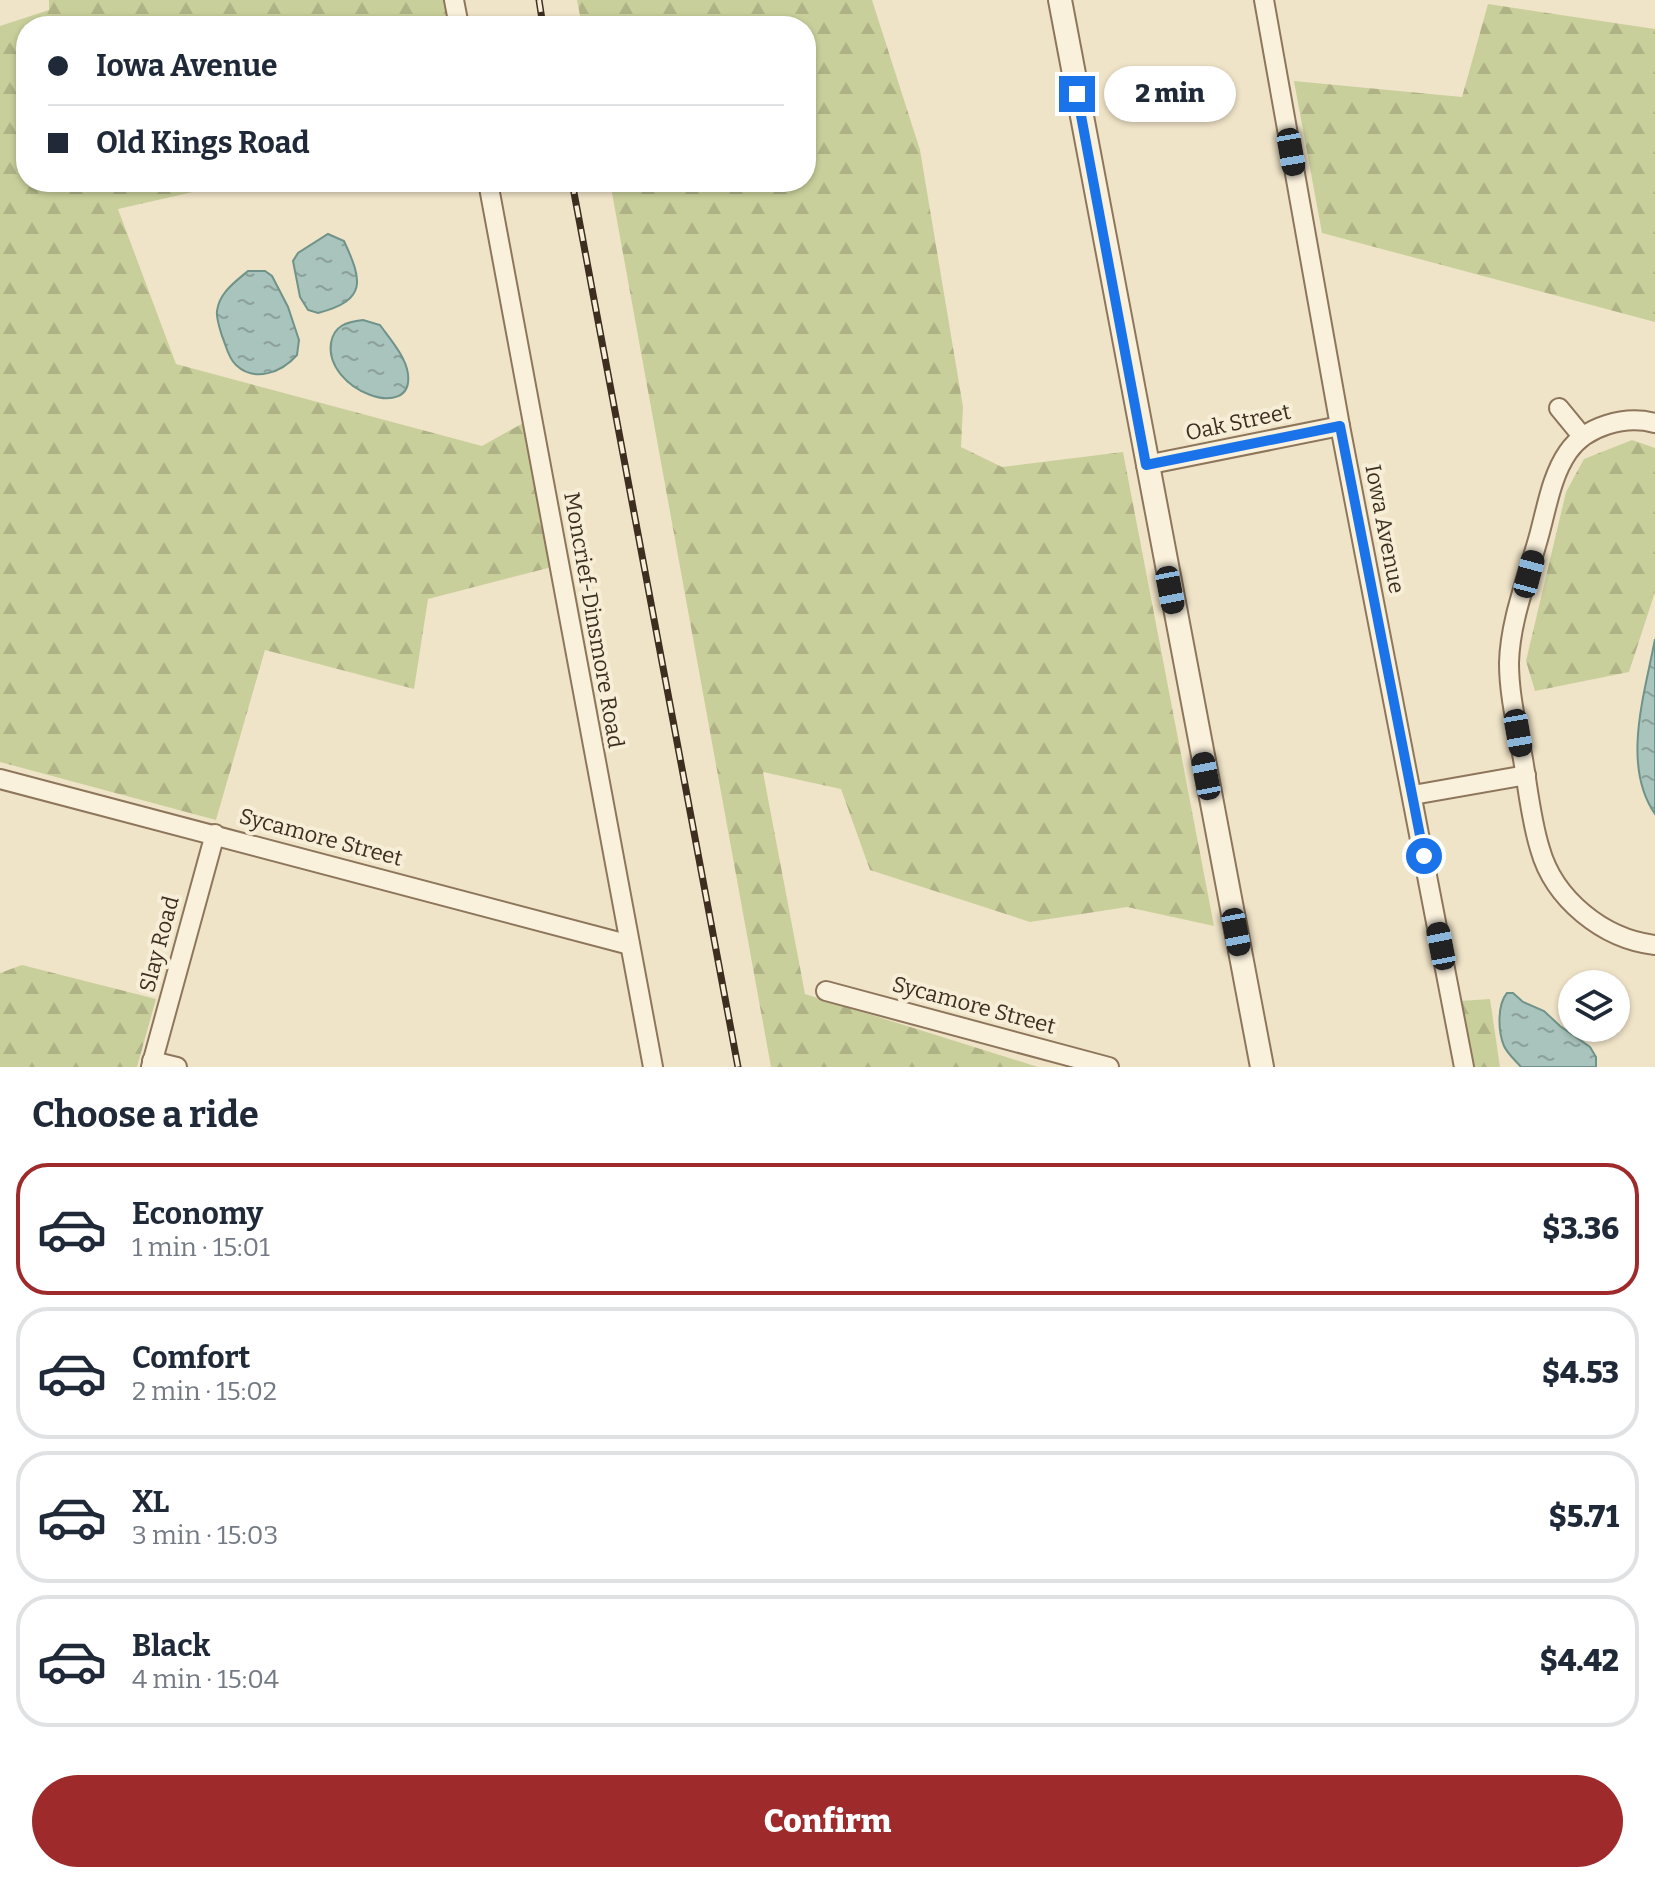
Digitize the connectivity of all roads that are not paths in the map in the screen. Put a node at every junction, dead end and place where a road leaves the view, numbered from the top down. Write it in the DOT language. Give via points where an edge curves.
graph roads {
  1 [pos="1060,0"];
  2 [pos="1264,0"];
  3 [pos="490,192"];
  4 [pos="1559,408"];
  5 [pos="1655,423"];
  6 [pos="1340,426"];
  7 [pos="1582,436"];
  8 [pos="1146,465"];
  9 [pos="1526,775"];
  10 [pos="0,779"];
  11 [pos="1413,795"];
  12 [pos="215,834"];
  13 [pos="630,945"];
  14 [pos="1655,945"];
  15 [pos="826,991"];
  16 [pos="152,1064"];
  17 [pos="177,1067"];
  18 [pos="653,1067"];
  19 [pos="1109,1067"];
  20 [pos="1262,1067"];
  21 [pos="1464,1067"];
  1 -- 8 [label="street"];
  2 -- 6 [label="street, Iowa Avenue"];
  3 -- 13 [label="street, Moncrief-Dinsmore Road"];
  4 -- 7 [label="street"];
  5 -- 7 [label="street" via="1621,421"];
  6 -- 8 [label="street, Oak Street"];
  6 -- 11 [label="street, Iowa Avenue"];
  7 -- 9 [label="street" via="1559,469 1513,631 1512,699"];
  8 -- 20 [label="street"];
  9 -- 11 [label="street"];
  9 -- 14 [label="street" via="1540,850 1564,894 1587,917 1615,933"];
  10 -- 12 [label="street, Sycamore Street"];
  11 -- 21 [label="street, Iowa Avenue"];
  12 -- 13 [label="street, Sycamore Street"];
  12 -- 16 [label="street, Slay Road"];
  13 -- 18 [label="street, Moncrief-Dinsmore Road"];
  15 -- 19 [label="street, Sycamore Street"];
  16 -- 17 [label="street"];
}
